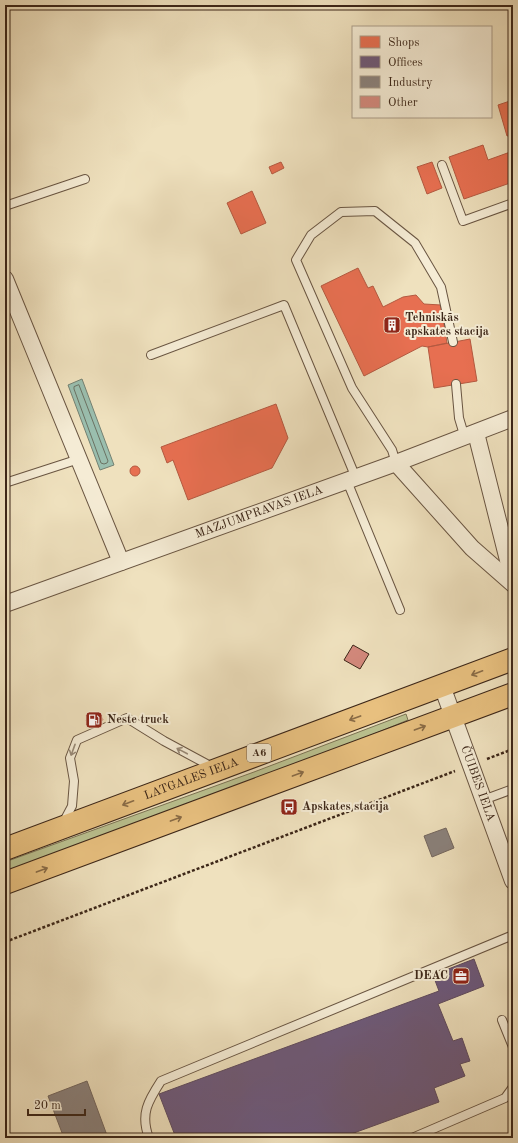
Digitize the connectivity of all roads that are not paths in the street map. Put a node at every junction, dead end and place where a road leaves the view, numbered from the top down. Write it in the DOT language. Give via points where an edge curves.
graph roads {
  1 [pos="442,165"];
  2 [pos="85,179"];
  3 [pos="513,203"];
  4 [pos="5,206"];
  5 [pos="5,279"];
  6 [pos="10,305"];
  7 [pos="453,342"];
  8 [pos="151,356"];
  9 [pos="456,384"];
  10 [pos="513,418"];
  11 [pos="470,435"];
  12 [pos="79,459"];
  13 [pos="396,463"];
  14 [pos="351,479"];
  15 [pos="5,483"];
  16 [pos="121,562"];
  17 [pos="513,580"];
  18 [pos="513,584"];
  19 [pos="5,604"];
  20 [pos="400,610"];
  21 [pos="513,659"];
  22 [pos="442,686"];
  23 [pos="513,694"];
  24 [pos="453,716"];
  25 [pos="217,769"];
  26 [pos="513,789"];
  27 [pos="483,800"];
  28 [pos="61,828"];
  29 [pos="5,849"];
  30 [pos="513,882"];
  31 [pos="5,883"];
  32 [pos="513,935"];
  33 [pos="502,1020"];
  34 [pos="513,1047"];
  35 [pos="513,1087"];
  36 [pos="149,1138"];
  37 [pos="412,1138"];
  1 -- 3 [label="lane" via="464,221"];
  2 -- 4 [label="lane"];
  5 -- 6 [label="street"];
  6 -- 12 [label="street"];
  7 -- 13 [label="lane" via="441,288 416,243 375,210 341,212 311,234 296,260 352,388 392,450"];
  8 -- 14 [label="lane" via="284,305"];
  9 -- 11 [label="lane" via="459,418"];
  10 -- 11 [label="street, MAZJUMPRAVAS IELA"];
  11 -- 13 [label="street, MAZJUMPRAVAS IELA"];
  11 -- 17 [label="street"];
  12 -- 15 [label="lane"];
  12 -- 16 [label="street"];
  13 -- 14 [label="street, MAZJUMPRAVAS IELA"];
  13 -- 18 [label="street" via="472,548"];
  14 -- 16 [label="street, MAZJUMPRAVAS IELA"];
  14 -- 20 [label="lane"];
  16 -- 19 [label="street, MAZJUMPRAVAS IELA"];
  21 -- 22 [label="highway, LATGALES IELA / A6, one-way"];
  22 -- 24 [label="street, ČUIBES IELA"];
  22 -- 25 [label="highway, LATGALES IELA / A6, one-way"];
  23 -- 24 [label="highway"];
  24 -- 27 [label="street, ČUIBES IELA"];
  31 -- 24 [label="highway, one-way"];
  25 -- 28 [label="highway, LATGALES IELA / A6, one-way"];
  25 -- 28 [label="lane, one-way" via="127,718 77,740 70,758 74,781 72,806"];
  26 -- 27 [label="lane"];
  27 -- 30 [label="street, ČUIBES IELA"];
  28 -- 29 [label="highway, LATGALES IELA / A6"];
  32 -- 36 [label="lane" via="161,1081 149,1098 144,1114"];
  33 -- 34 [label="lane"];
  35 -- 37 [label="lane" via="504,1098"];
}
